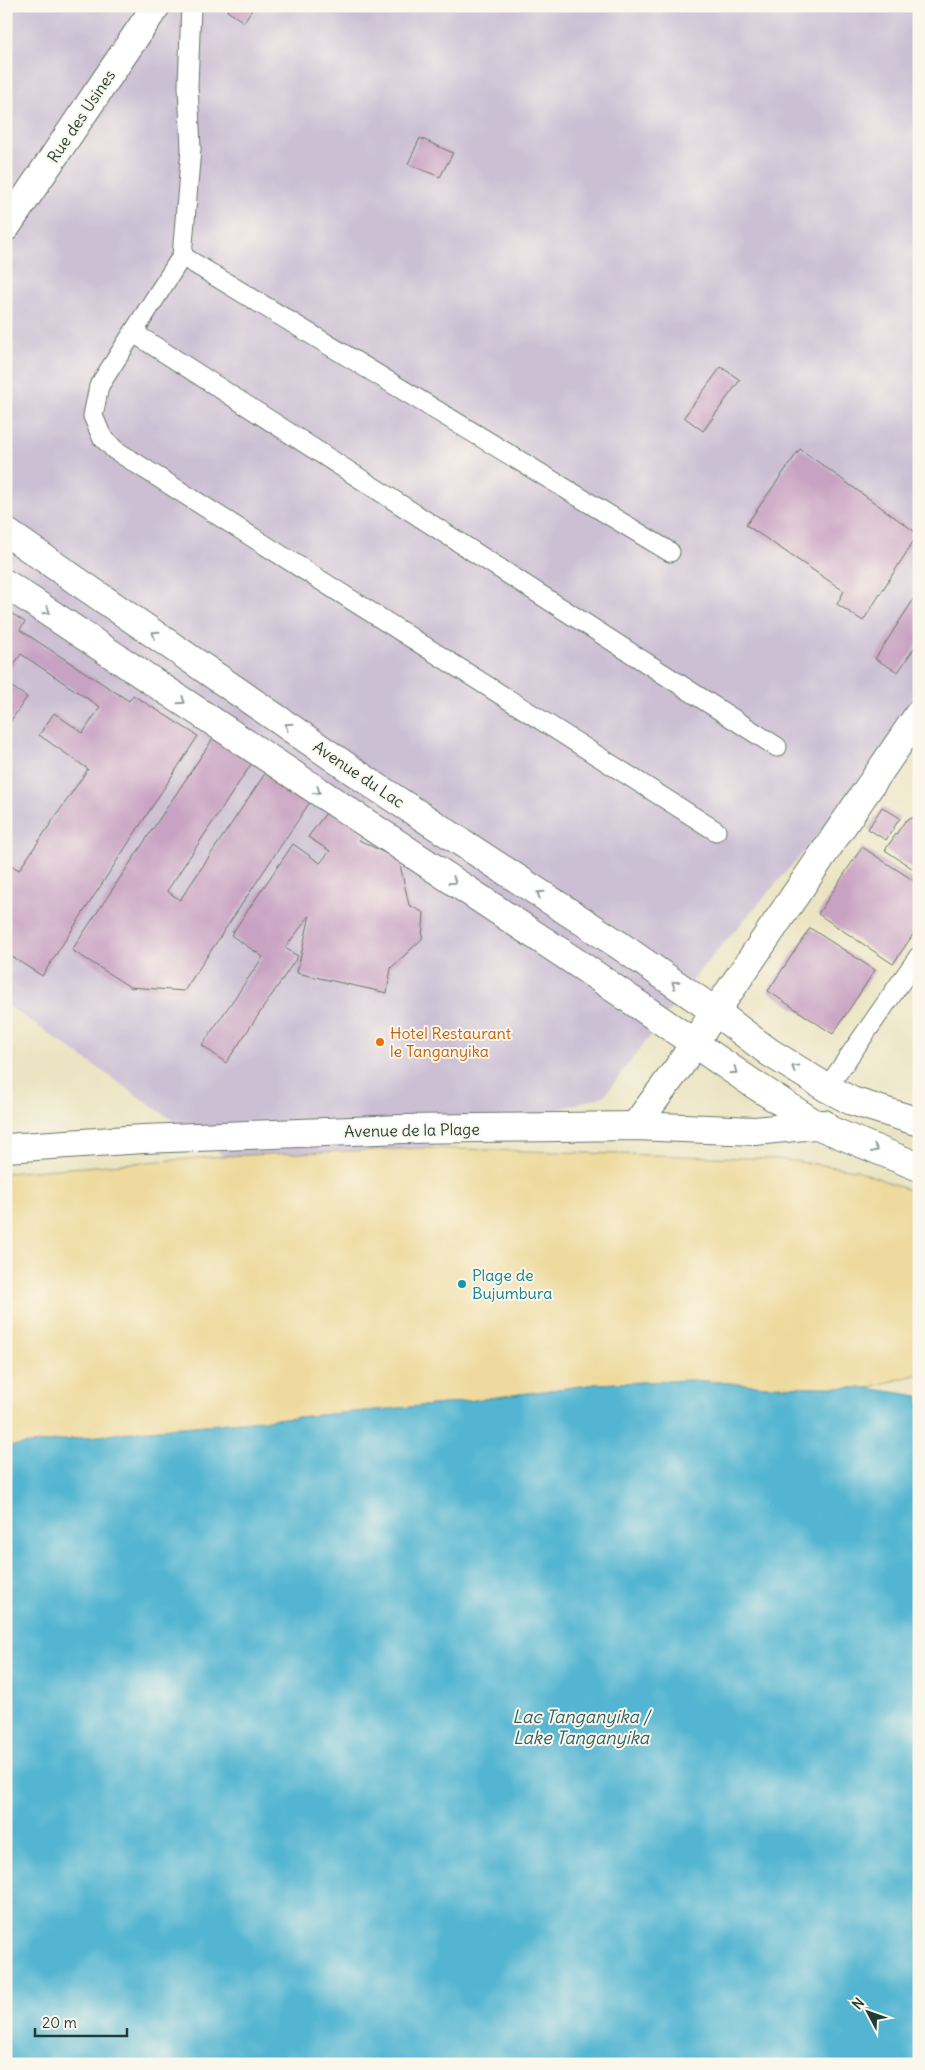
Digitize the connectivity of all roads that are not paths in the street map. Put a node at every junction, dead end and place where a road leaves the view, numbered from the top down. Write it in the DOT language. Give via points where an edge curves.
graph roads {
  1 [pos="156,6"];
  2 [pos="191,6"];
  3 [pos="6,227"];
  4 [pos="182,256"];
  5 [pos="134,333"];
  6 [pos="6,532"];
  7 [pos="670,552"];
  8 [pos="6,584"];
  9 [pos="919,714"];
  10 [pos="777,747"];
  11 [pos="716,831"];
  12 [pos="919,956"];
  13 [pos="716,1012"];
  14 [pos="694,1042"];
  15 [pos="827,1088"];
  16 [pos="910,1120"];
  17 [pos="817,1125"];
  18 [pos="635,1126"];
  19 [pos="6,1148"];
  20 [pos="919,1167"];
  1 -- 3 [label="main road, Rue des Usines"];
  2 -- 4 [label="lane" via="188,86 191,149"];
  4 -- 5 [label="lane"];
  4 -- 7 [label="lane"];
  5 -- 10 [label="lane"];
  5 -- 11 [label="lane" via="99,386 94,416 102,437 115,450"];
  13 -- 6 [label="main road, Avenue du Lac, one-way" via="372,784"];
  8 -- 14 [label="main road, one-way"];
  9 -- 13 [label="main road"];
  12 -- 15 [label="lane"];
  13 -- 14 [label="main road"];
  15 -- 13 [label="main road, Avenue de la Plage, one-way" via="769,1052"];
  14 -- 17 [label="main road, Avenue de la Plage, one-way"];
  14 -- 18 [label="main road"];
  15 -- 16 [label="main road, Avenue de la Plage"];
  16 -- 17 [label="main road, Avenue de la Plage"];
  17 -- 18 [label="main road, Avenue de la Plage" via="755,1131"];
  17 -- 20 [label="main road, Avenue de la Plage, one-way"];
  18 -- 19 [label="main road, Avenue de la Plage" via="383,1130"];
}
